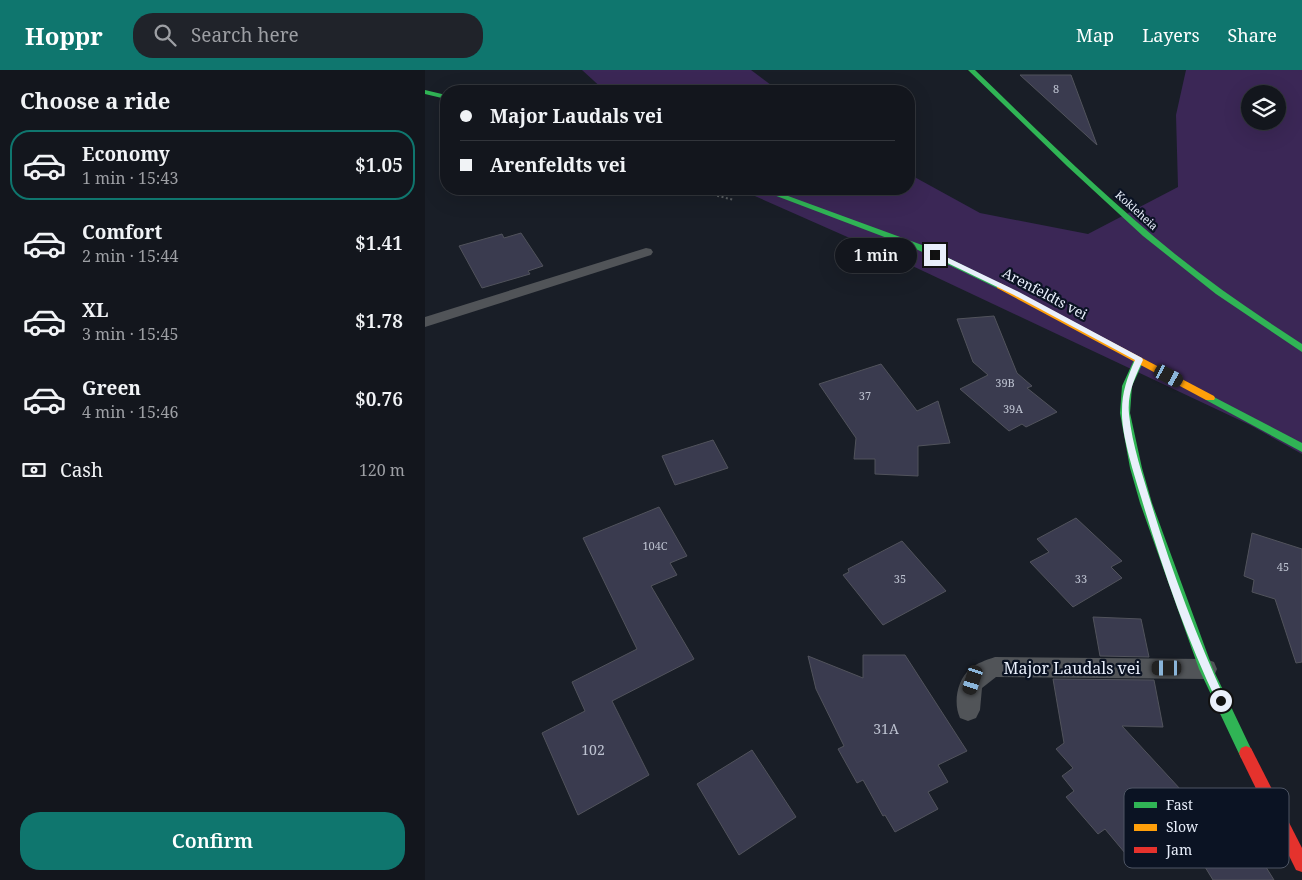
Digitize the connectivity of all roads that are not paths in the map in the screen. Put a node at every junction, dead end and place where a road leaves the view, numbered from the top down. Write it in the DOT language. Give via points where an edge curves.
graph roads {
  1 [pos="971,70"];
  2 [pos="425,92"];
  3 [pos="440,96"];
  4 [pos="778,195"];
  5 [pos="646,252"];
  6 [pos="425,322"];
  7 [pos="1302,349"];
  8 [pos="1139,360"];
  9 [pos="1302,448"];
  10 [pos="1206,669"];
  11 [pos="968,710"];
  12 [pos="1263,788"];
  13 [pos="1289,840"];
  14 [pos="1302,864"];
  1 -- 7 [label="street, Kokleheia" via="1122,214 1173,258"];
  2 -- 3 [label="street"];
  4 -- 8 [label="street, Arenfeldts vei" via="919,247 1017,294"];
  5 -- 6 [label="lane"];
  8 -- 9 [label="street, Arenfeldts vei"];
  8 -- 10 [label="street" via="1127,386 1125,413 1135,461 1159,542"];
  10 -- 11 [label="lane, Major Laudals vei" via="995,667 973,680"];
  10 -- 12 [label="street"];
  13 -- 14 [label="street"];
}
